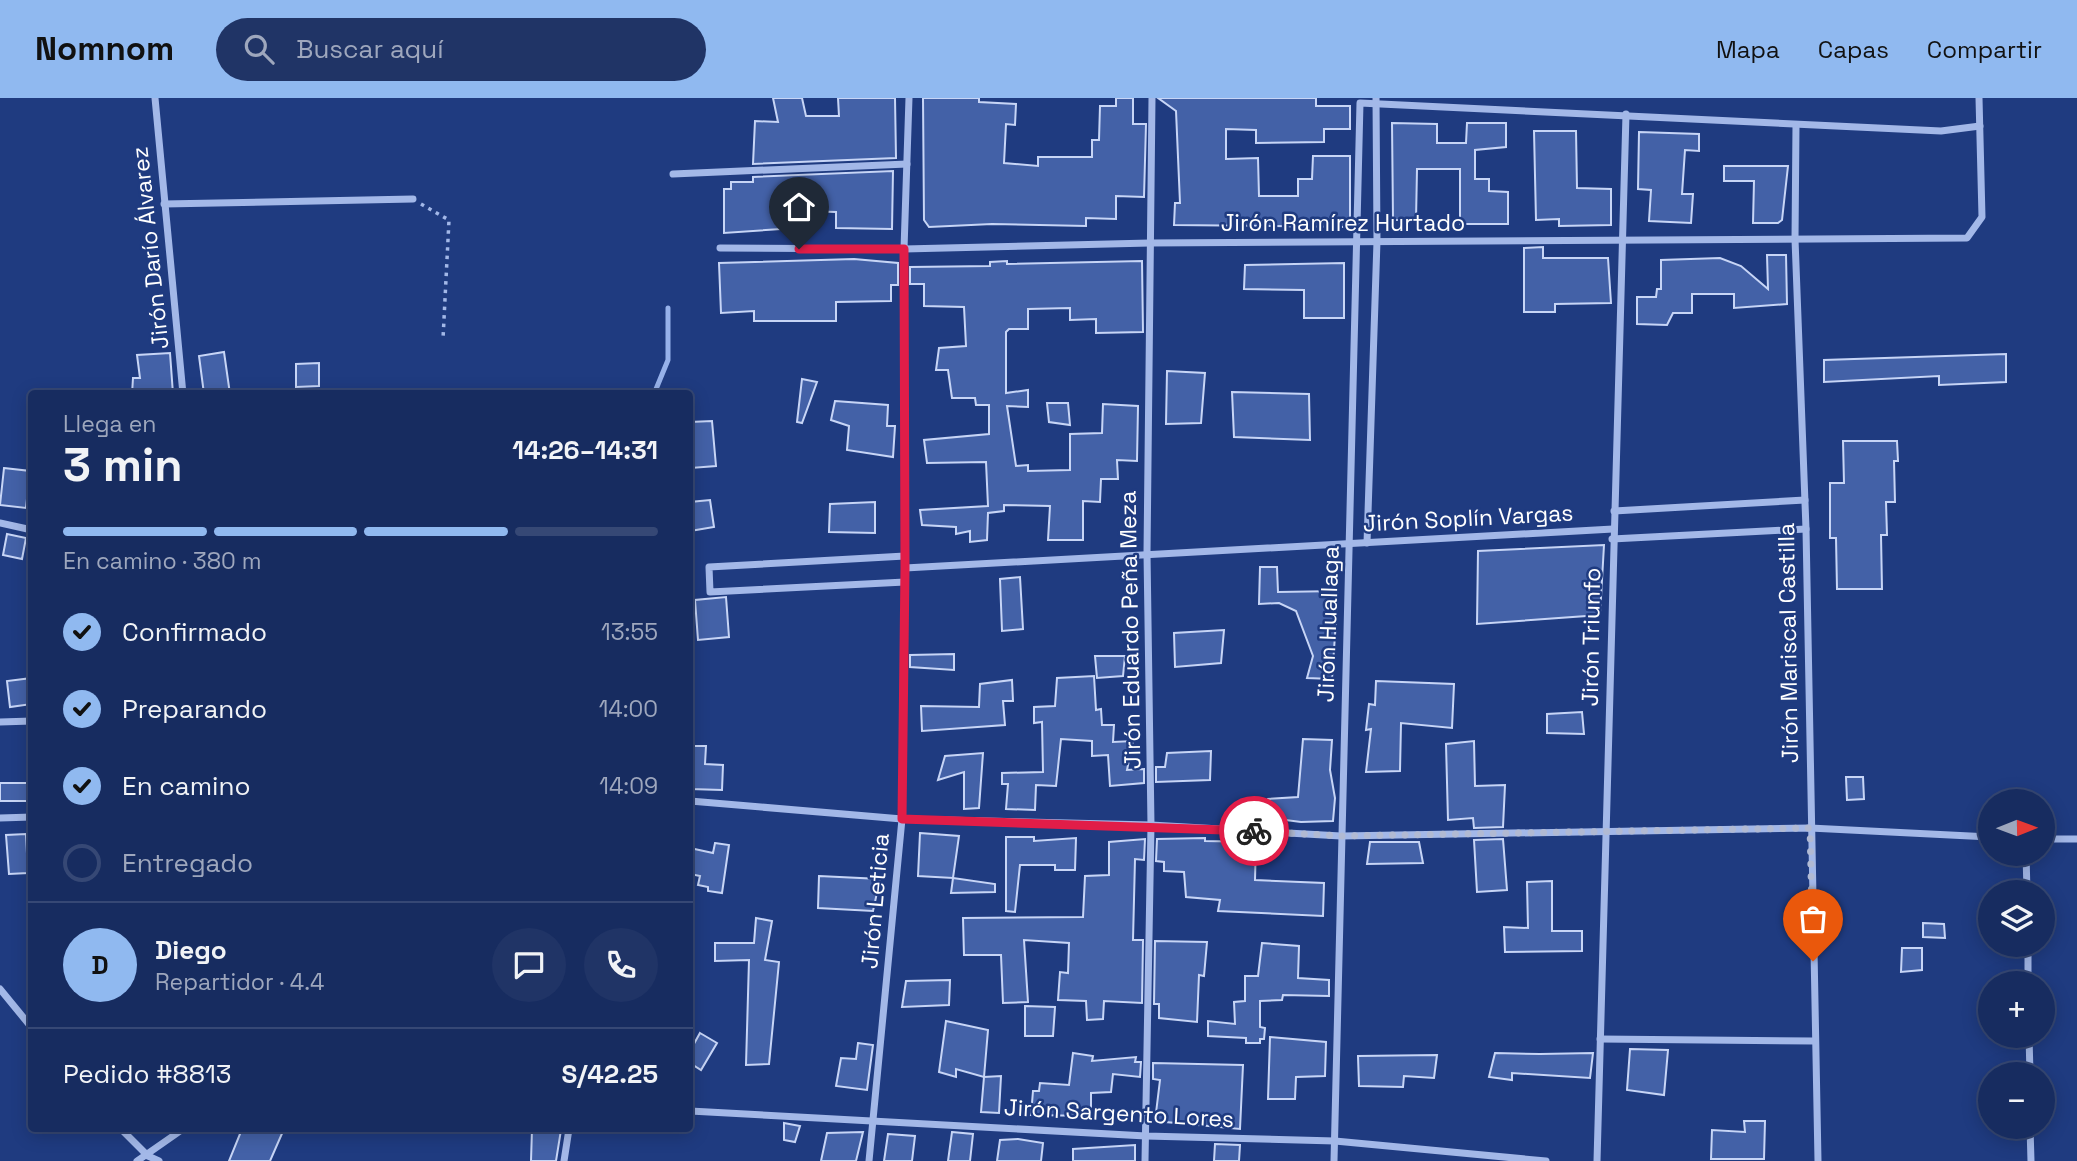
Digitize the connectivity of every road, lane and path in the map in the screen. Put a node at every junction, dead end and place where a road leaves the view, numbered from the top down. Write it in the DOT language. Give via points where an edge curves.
graph roads {
  1 [pos="155,98"];
  2 [pos="909,98"];
  3 [pos="1152,98"];
  4 [pos="1979,98"];
  5 [pos="1376,101"];
  6 [pos="1626,114"];
  7 [pos="1796,125"];
  8 [pos="1980,126"];
  9 [pos="907,164"];
  10 [pos="673,174"];
  11 [pos="413,199"];
  12 [pos="164,204"];
  13 [pos="1795,240"];
  14 [pos="1355,241"];
  15 [pos="1377,241"];
  16 [pos="1150,243"];
  17 [pos="1622,243"];
  18 [pos="720,248"];
  19 [pos="904,249"];
  20 [pos="443,339"];
  21 [pos="183,390"];
  22 [pos="1805,500"];
  23 [pos="1614,511"];
  24 [pos="0,523"];
  25 [pos="28,529"];
  26 [pos="1613,529"];
  27 [pos="1805,529"];
  28 [pos="1612,539"];
  29 [pos="1367,543"];
  30 [pos="1350,544"];
  31 [pos="1147,554"];
  32 [pos="905,556"];
  33 [pos="905,568"];
  34 [pos="905,582"];
  35 [pos="28,720"];
  36 [pos="0,722"];
  37 [pos="693,801"];
  38 [pos="28,817"];
  39 [pos="0,818"];
  40 [pos="902,819"];
  41 [pos="1151,825"];
  42 [pos="1810,828"];
  43 [pos="1606,831"];
  44 [pos="1341,836"];
  45 [pos="1978,836"];
  46 [pos="2055,839"];
  47 [pos="2077,839"];
  48 [pos="0,989"];
  49 [pos="28,1023"];
  50 [pos="1600,1039"];
  51 [pos="1814,1041"];
  52 [pos="693,1111"];
  53 [pos="875,1120"];
  54 [pos="124,1132"];
  55 [pos="179,1132"];
  56 [pos="569,1132"];
  57 [pos="1146,1136"];
  58 [pos="2030,1139"];
  59 [pos="1335,1141"];
  60 [pos="148,1156"];
  61 [pos="137,1161"];
  62 [pos="159,1161"];
  63 [pos="564,1161"];
  64 [pos="869,1161"];
  65 [pos="1145,1161"];
  66 [pos="1334,1161"];
  67 [pos="1546,1161"];
  68 [pos="1597,1161"];
  69 [pos="1818,1161"];
  70 [pos="2031,1161"];
  1 -- 12 [label="street, Jirón Darío Álvarez"];
  2 -- 9 [label="street, Jirón Leticia"];
  3 -- 16 [label="street, Jirón Eduardo Peña Meza"];
  4 -- 8 [label="street"];
  5 -- 6 [label="street"];
  5 -- 14 [label="street, Jirón Huallaga" via="1360,103"];
  5 -- 15 [label="street, Jirón Huallaga"];
  6 -- 7 [label="street"];
  6 -- 17 [label="street, Jirón Triunfo"];
  7 -- 8 [label="street" via="1941,131"];
  7 -- 13 [label="street, Jirón Mariscal Castilla"];
  8 -- 13 [label="street, Jirón Ramírez Hurtado" via="1982,216 1967,238"];
  9 -- 10 [label="street"];
  9 -- 19 [label="street, Jirón Leticia"];
  11 -- 12 [label="street"];
  11 -- 20 [label="path" via="449,220"];
  12 -- 21 [label="street, Jirón Darío Álvarez"];
  13 -- 17 [label="street, Jirón Ramírez Hurtado"];
  13 -- 22 [label="street, Jirón Mariscal Castilla"];
  14 -- 15 [label="street, Jirón Ramírez Hurtado"];
  14 -- 16 [label="street, Jirón Ramírez Hurtado"];
  14 -- 30 [label="street, Jirón Huallaga"];
  15 -- 17 [label="street, Jirón Ramírez Hurtado"];
  15 -- 29 [label="street, Jirón Huallaga"];
  16 -- 19 [label="street, Jirón Ramírez Hurtado"];
  16 -- 31 [label="street, Jirón Eduardo Peña Meza"];
  17 -- 23 [label="street, Jirón Triunfo"];
  18 -- 19 [label="street, Jirón Ramírez Hurtado"];
  19 -- 32 [label="street, Jirón Leticia"];
  22 -- 23 [label="street"];
  22 -- 27 [label="street, Jirón Mariscal Castilla"];
  23 -- 26 [label="street, Jirón Triunfo"];
  24 -- 25 [label="street"];
  26 -- 28 [label="street, Jirón Triunfo"];
  26 -- 29 [label="street, Jirón Soplín Vargas"];
  27 -- 28 [label="street"];
  27 -- 42 [label="street, Jirón Mariscal Castilla"];
  28 -- 43 [label="street, Jirón Triunfo"];
  29 -- 30 [label="street, Jirón Soplín Vargas"];
  30 -- 31 [label="street, Jirón Soplín Vargas"];
  30 -- 44 [label="street, Jirón Huallaga"];
  31 -- 33 [label="street, Jirón Soplín Vargas"];
  31 -- 41 [label="street, Jirón Eduardo Peña Meza"];
  32 -- 33 [label="street, Jirón Leticia"];
  32 -- 34 [label="street" via="709,567 710,592"];
  33 -- 34 [label="street, Jirón Leticia"];
  34 -- 40 [label="street, Jirón Leticia"];
  35 -- 36 [label="street"];
  37 -- 40 [label="street"];
  38 -- 39 [label="street"];
  40 -- 41 [label="street"];
  40 -- 53 [label="street, Jirón Leticia"];
  41 -- 44 [label="street"];
  41 -- 57 [label="street, Jirón Eduardo Peña Meza"];
  42 -- 43 [label="street"];
  42 -- 45 [label="street"];
  42 -- 51 [label="street, Jirón Mariscal Castilla"];
  43 -- 44 [label="street"];
  43 -- 50 [label="street, Jirón Triunfo"];
  44 -- 59 [label="street, Jirón Huallaga"];
  46 -- 47 [label="street"];
  48 -- 49 [label="street"];
  50 -- 51 [label="street"];
  50 -- 68 [label="street, Jirón Triunfo"];
  51 -- 69 [label="street, Jirón Mariscal Castilla"];
  52 -- 53 [label="street, Jirón Sargento Lores"];
  53 -- 57 [label="street, Jirón Sargento Lores"];
  53 -- 64 [label="street, Jirón Leticia"];
  54 -- 60 [label="street"];
  55 -- 60 [label="street"];
  56 -- 63 [label="street"];
  57 -- 59 [label="street, Jirón Sargento Lores"];
  57 -- 65 [label="street, Jirón Eduardo Peña Meza"];
  58 -- 70 [label="street"];
  59 -- 66 [label="street, Jirón Huallaga"];
  59 -- 67 [label="street, Jirón Sargento Lores"];
  60 -- 61 [label="street"];
  60 -- 62 [label="street"];
}
